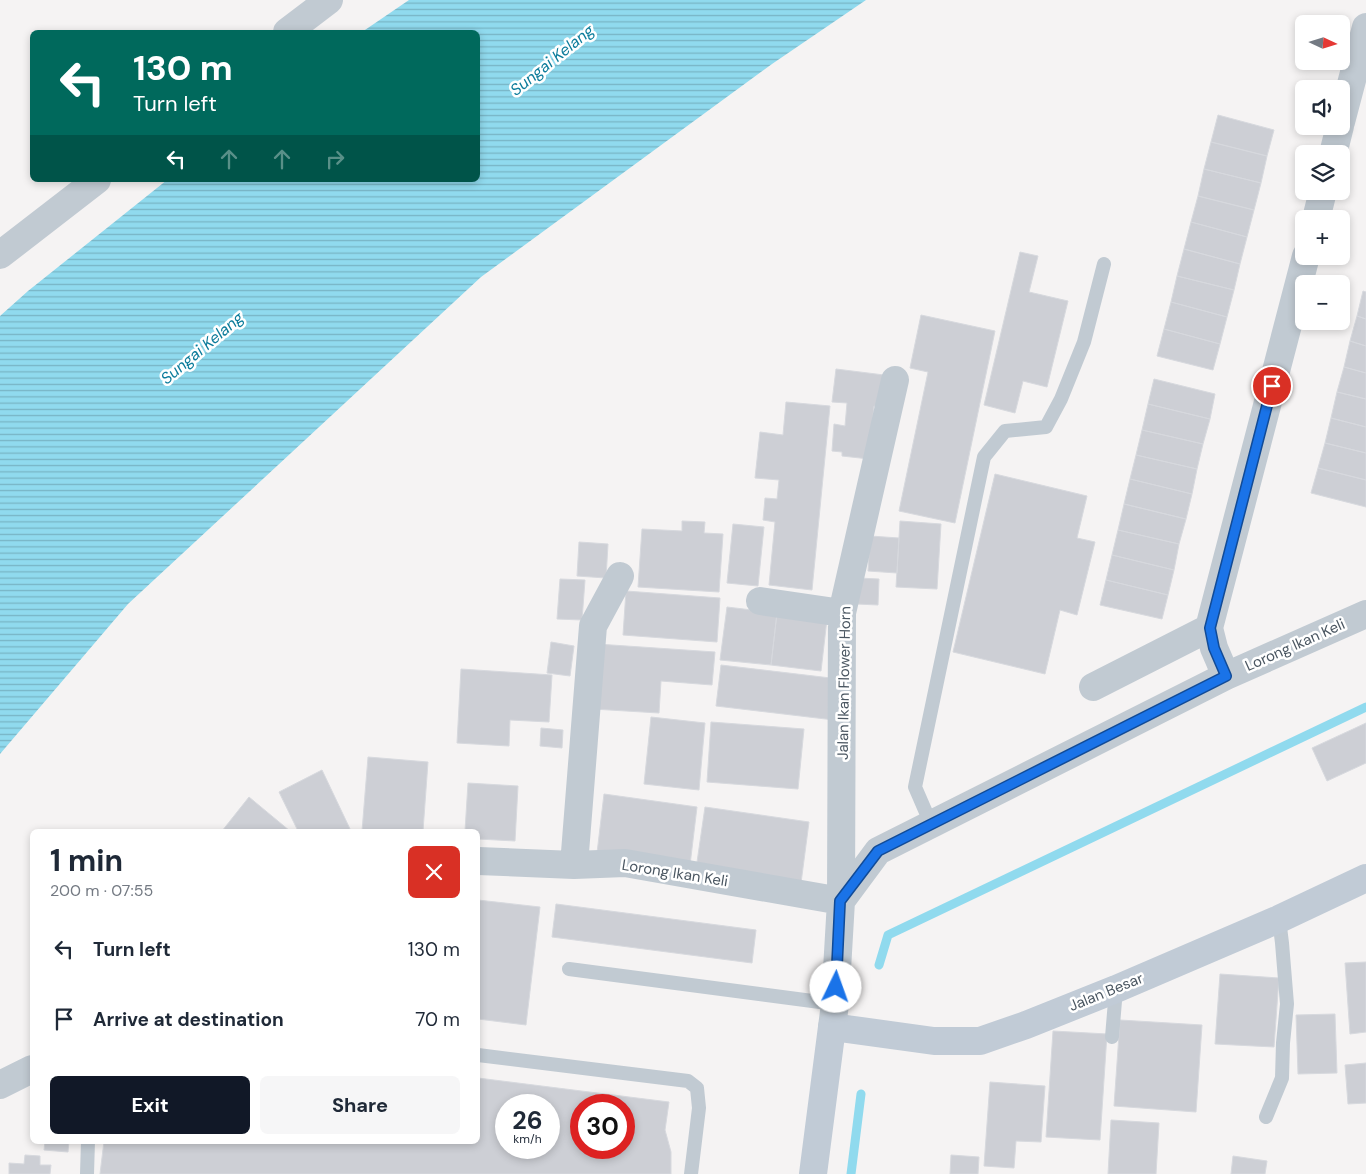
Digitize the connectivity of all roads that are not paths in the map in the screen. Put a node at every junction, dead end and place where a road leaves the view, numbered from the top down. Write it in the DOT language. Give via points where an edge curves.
graph roads {
  1 [pos="330,0"];
  2 [pos="1366,28"];
  3 [pos="291,30"];
  4 [pos="1350,88"];
  5 [pos="94,182"];
  6 [pos="0,255"];
  7 [pos="1104,264"];
  8 [pos="1304,265"];
  9 [pos="895,380"];
  10 [pos="620,576"];
  11 [pos="760,601"];
  12 [pos="842,613"];
  13 [pos="1366,614"];
  14 [pos="1210,628"];
  15 [pos="1226,676"];
  16 [pos="1093,687"];
  17 [pos="931,824"];
  18 [pos="480,861"];
  19 [pos="574,865"];
  20 [pos="1366,878"];
  21 [pos="840,901"];
  22 [pos="1278,919"];
  23 [pos="569,969"];
  24 [pos="1116,989"];
  25 [pos="833,1015"];
  26 [pos="1112,1037"];
  27 [pos="480,1054"];
  28 [pos="30,1070"];
  29 [pos="0,1085"];
  30 [pos="1266,1117"];
  31 [pos="88,1144"];
  32 [pos="86,1174"];
  33 [pos="691,1174"];
  34 [pos="813,1174"];
  1 -- 3 [label="street"];
  2 -- 4 [label="street"];
  5 -- 6 [label="street"];
  7 -- 17 [label="lane" via="1084,342 1046,427 1004,431 984,457 915,787"];
  8 -- 14 [label="street"];
  9 -- 12 [label="street, Jalan Ikan Flower Horn"];
  10 -- 19 [label="street" via="593,626"];
  11 -- 12 [label="street"];
  12 -- 21 [label="street, Jalan Ikan Flower Horn"];
  13 -- 15 [label="street, Lorong Ikan Keli"];
  14 -- 15 [label="street" via="1214,648"];
  14 -- 16 [label="street"];
  15 -- 17 [label="street, Lorong Ikan Keli"];
  17 -- 21 [label="street, Lorong Ikan Keli" via="878,851"];
  18 -- 19 [label="street, Lorong Ikan Keli"];
  19 -- 21 [label="street, Lorong Ikan Keli" via="625,863"];
  20 -- 22 [label="street, Jalan Besar"];
  21 -- 25 [label="street"];
  22 -- 24 [label="street, Jalan Besar"];
  22 -- 30 [label="lane" via="1287,1004 1282,1078"];
  23 -- 25 [label="lane"];
  24 -- 25 [label="street, Jalan Besar" via="980,1041 934,1041"];
  24 -- 26 [label="lane"];
  25 -- 34 [label="street"];
  27 -- 33 [label="lane" via="688,1081 697,1088 699,1108"];
  28 -- 29 [label="street"];
  31 -- 32 [label="lane"];
}
